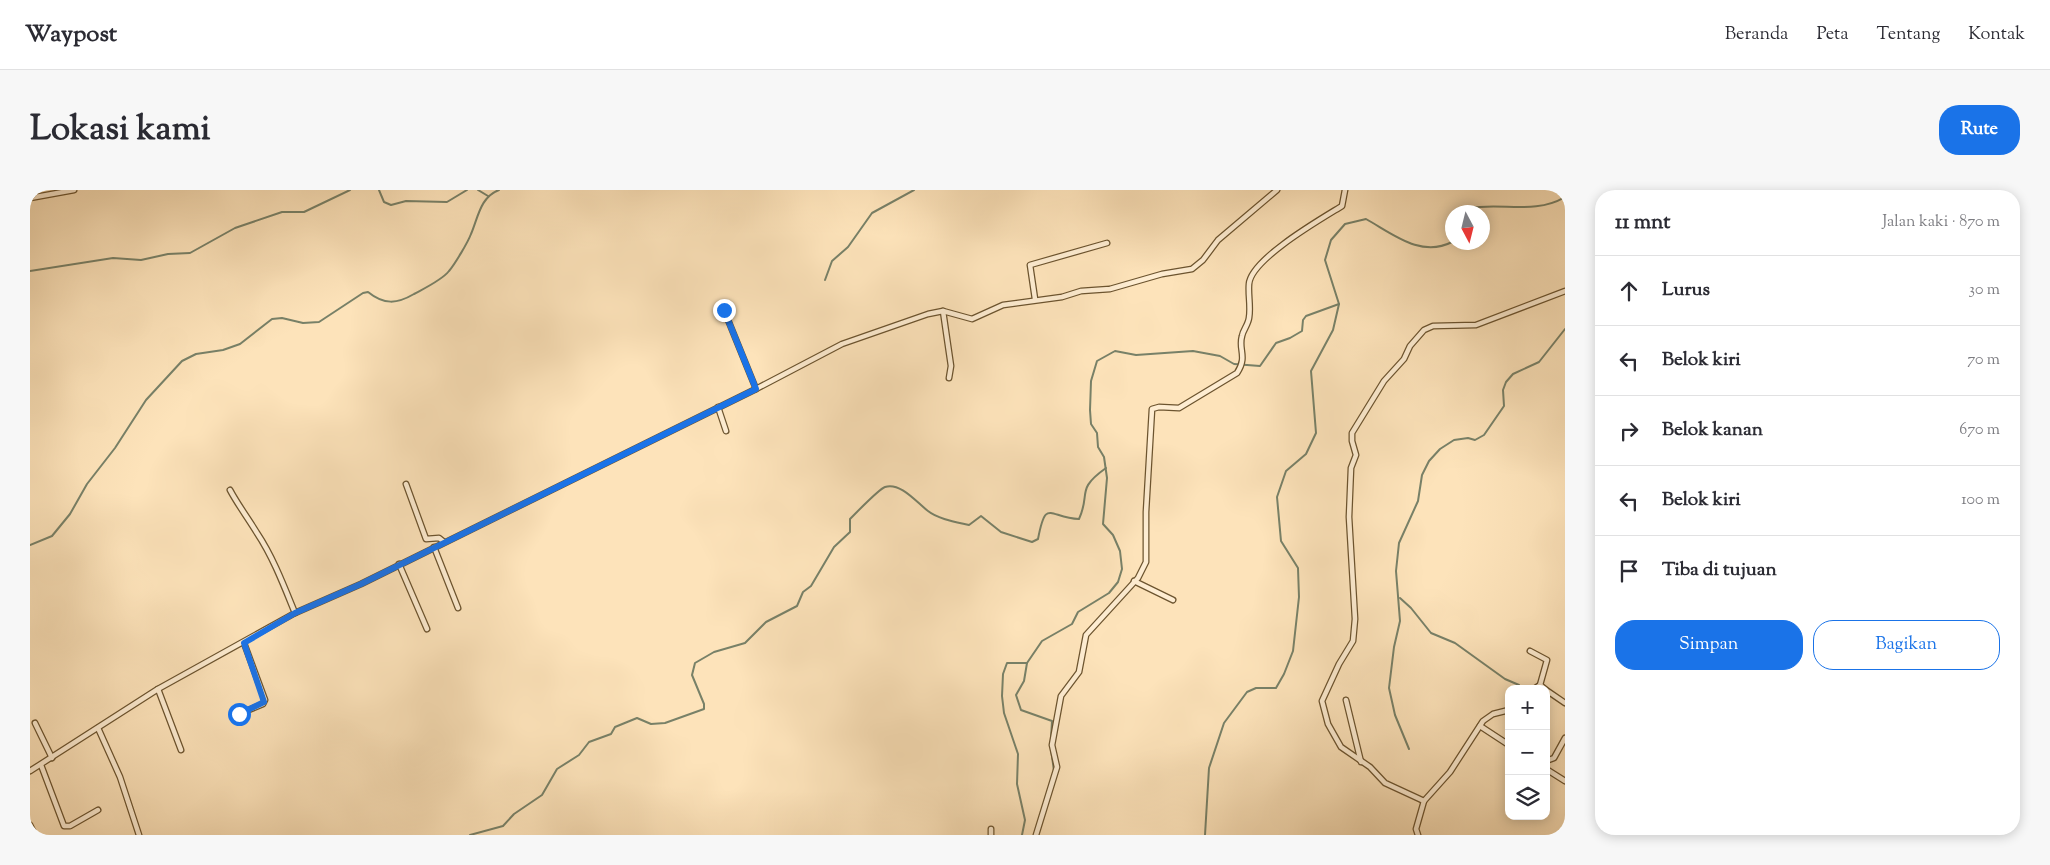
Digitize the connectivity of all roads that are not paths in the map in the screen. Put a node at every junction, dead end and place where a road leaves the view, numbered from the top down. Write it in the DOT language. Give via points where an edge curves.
graph roads {
  1 [pos="74,190"];
  2 [pos="1277,190"];
  3 [pos="1345,190"];
  4 [pos="30,198"];
  5 [pos="1107,243"];
  6 [pos="1565,292"];
  7 [pos="1035,300"];
  8 [pos="724,310"];
  9 [pos="943,311"];
  10 [pos="949,378"];
  11 [pos="756,389"];
  12 [pos="718,407"];
  13 [pos="726,432"];
  14 [pos="406,484"];
  15 [pos="230,490"];
  16 [pos="444,542"];
  17 [pos="434,547"];
  18 [pos="399,564"];
  19 [pos="1134,581"];
  20 [pos="1173,600"];
  21 [pos="458,608"];
  22 [pos="295,613"];
  23 [pos="427,629"];
  24 [pos="244,643"];
  25 [pos="1530,651"];
  26 [pos="1540,685"];
  27 [pos="158,689"];
  28 [pos="1550,692"];
  29 [pos="1346,700"];
  30 [pos="1565,703"];
  31 [pos="1505,711"];
  32 [pos="239,714"];
  33 [pos="35,723"];
  34 [pos="1480,726"];
  35 [pos="98,728"];
  36 [pos="1565,738"];
  37 [pos="1505,742"];
  38 [pos="180,750"];
  39 [pos="52,758"];
  40 [pos="1550,760"];
  41 [pos="1361,762"];
  42 [pos="41,765"];
  43 [pos="30,771"];
  44 [pos="1550,772"];
  45 [pos="1565,781"];
  46 [pos="1424,801"];
  47 [pos="98,810"];
  48 [pos="30,825"];
  49 [pos="1565,828"];
  50 [pos="35,835"];
  51 [pos="139,835"];
  52 [pos="1036,835"];
  53 [pos="1418,835"];
  54 [pos="1561,835"];
  1 -- 4 [label="street"];
  2 -- 7 [label="street" via="1218,240 1192,269 1110,289"];
  3 -- 19 [label="street" via="1342,206 1266,257 1255,272 1249,284 1248,321 1242,335 1244,353 1237,373 1179,408 1159,406 1152,409 1146,562"];
  5 -- 7 [label="street" via="1030,265"];
  6 -- 41 [label="street" via="1476,325 1433,326 1424,330 1357,422 1352,441 1356,454 1350,468 1349,517 1355,619 1353,641 1322,701 1335,739"];
  7 -- 9 [label="street" via="996,308 972,319"];
  8 -- 11 [label="street"];
  9 -- 10 [label="street" via="951,366"];
  9 -- 11 [label="street" via="842,344"];
  11 -- 12 [label="street"];
  12 -- 13 [label="street"];
  12 -- 16 [label="street"];
  14 -- 16 [label="street" via="426,539 440,538"];
  15 -- 22 [label="street" via="277,571"];
  16 -- 17 [label="street"];
  17 -- 18 [label="street"];
  17 -- 21 [label="street"];
  18 -- 22 [label="street"];
  18 -- 23 [label="street"];
  19 -- 20 [label="street"];
  19 -- 52 [label="street" via="1086,635 1079,672 1060,696 1052,745 1057,767"];
  22 -- 24 [label="street"];
  24 -- 27 [label="street"];
  24 -- 32 [label="street" via="264,702"];
  25 -- 26 [label="street" via="1547,660"];
  27 -- 35 [label="street"];
  27 -- 38 [label="street"];
  28 -- 30 [label="street"];
  29 -- 41 [label="street"];
  31 -- 34 [label="street" via="1487,718"];
  33 -- 39 [label="street"];
  34 -- 37 [label="street"];
  34 -- 46 [label="street" via="1450,772"];
  35 -- 39 [label="street"];
  35 -- 51 [label="street" via="120,777"];
  36 -- 40 [label="street"];
  39 -- 42 [label="street"];
  41 -- 46 [label="street" via="1385,782"];
  42 -- 43 [label="street"];
  42 -- 47 [label="street" via="64,826 70,826"];
  44 -- 45 [label="street"];
  46 -- 53 [label="street" via="1416,829"];
  48 -- 50 [label="street"];
  49 -- 54 [label="street"];
}
